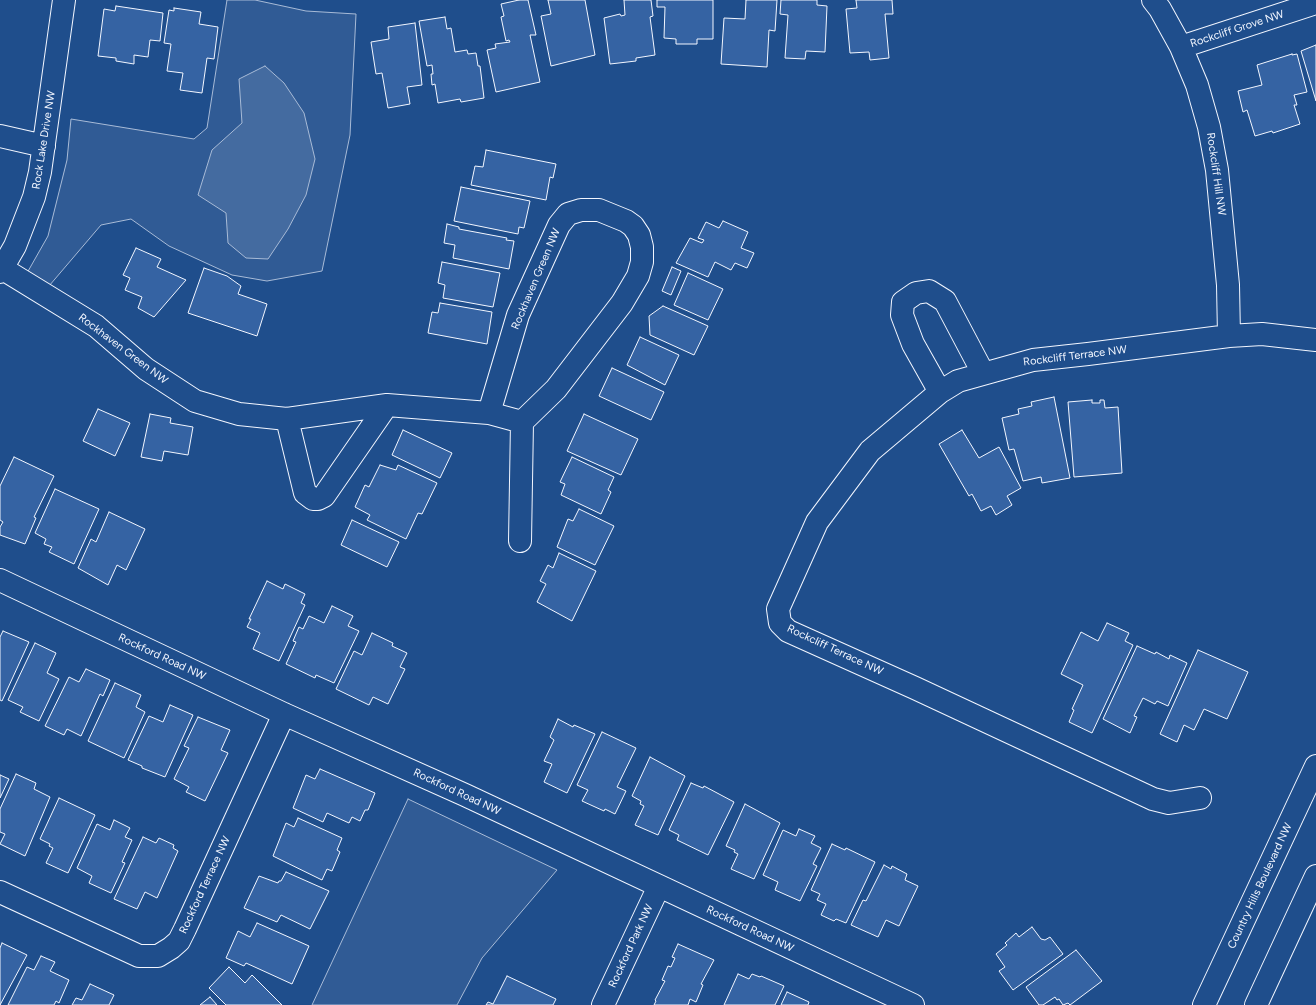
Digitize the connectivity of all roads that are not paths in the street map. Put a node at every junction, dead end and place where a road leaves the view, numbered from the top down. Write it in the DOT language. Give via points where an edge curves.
graph roads {
  1 [pos="64,0"];
  2 [pos="1153,0"];
  3 [pos="1316,4"];
  4 [pos="1181,47"];
  5 [pos="0,136"];
  6 [pos="44,146"];
  7 [pos="1,270"];
  8 [pos="1229,336"];
  9 [pos="1316,340"];
  10 [pos="983,373"];
  11 [pos="940,392"];
  12 [pos="387,405"];
  13 [pos="489,413"];
  14 [pos="287,419"];
  15 [pos="522,422"];
  16 [pos="520,541"];
  17 [pos="0,580"];
  18 [pos="284,714"];
  19 [pos="1316,766"];
  20 [pos="1200,798"];
  21 [pos="1316,876"];
  22 [pos="659,886"];
  23 [pos="0,892"];
  24 [pos="603,1005"];
  25 [pos="913,1005"];
  26 [pos="1204,1005"];
  27 [pos="1256,1005"];
  1 -- 6 [label="street, Rock Lake Drive NW"];
  2 -- 4 [label="street, Rockcliff Hill NW"];
  3 -- 4 [label="street, Rockcliff Grove NW"];
  4 -- 8 [label="street, Rockcliff Hill NW" via="1197,85 1209,127 1217,170 1228,285"];
  5 -- 6 [label="street"];
  6 -- 7 [label="street, Rock Lake Drive NW" via="34,197 15,246"];
  7 -- 14 [label="street, Rockhaven Green NW" via="96,326 146,369 195,401 239,414"];
  8 -- 9 [label="street, Rockcliff Terrace NW" via="1262,334"];
  8 -- 10 [label="street, Rockcliff Terrace NW" via="1033,360"];
  10 -- 11 [label="street, Rockcliff Terrace NW" via="958,381"];
  10 -- 11 [label="street" via="945,301 929,291 916,293 903,302 902,315 913,344"];
  11 -- 20 [label="street, Rockcliff Terrace NW" via="870,451 817,522 778,609 780,623 788,630 1153,799 1169,803"];
  12 -- 13 [label="street, Rockhaven Green NW"];
  12 -- 14 [label="street, Rockhaven Green NW"];
  12 -- 14 [label="street" via="324,496 318,499 313,499 305,493"];
  13 -- 15 [label="street, Rockhaven Green NW"];
  13 -- 15 [label="street, Rockhaven Green NW" via="518,315 559,226 568,214 581,210 599,210 618,216 633,226 639,235 642,262 638,276 622,303 556,389"];
  15 -- 16 [label="street"];
  17 -- 18 [label="street, Rockford Road NW"];
  18 -- 22 [label="street, Rockford Road NW"];
  18 -- 23 [label="street, Rockford Terrace NW" via="185,929 179,941 171,948 158,956 139,956"];
  19 -- 26 [label="street, Country Hills Boulevard NW"];
  21 -- 27 [label="street"];
  22 -- 24 [label="street, Rockford Park NW"];
  22 -- 25 [label="street, Rockford Road NW"];
}
